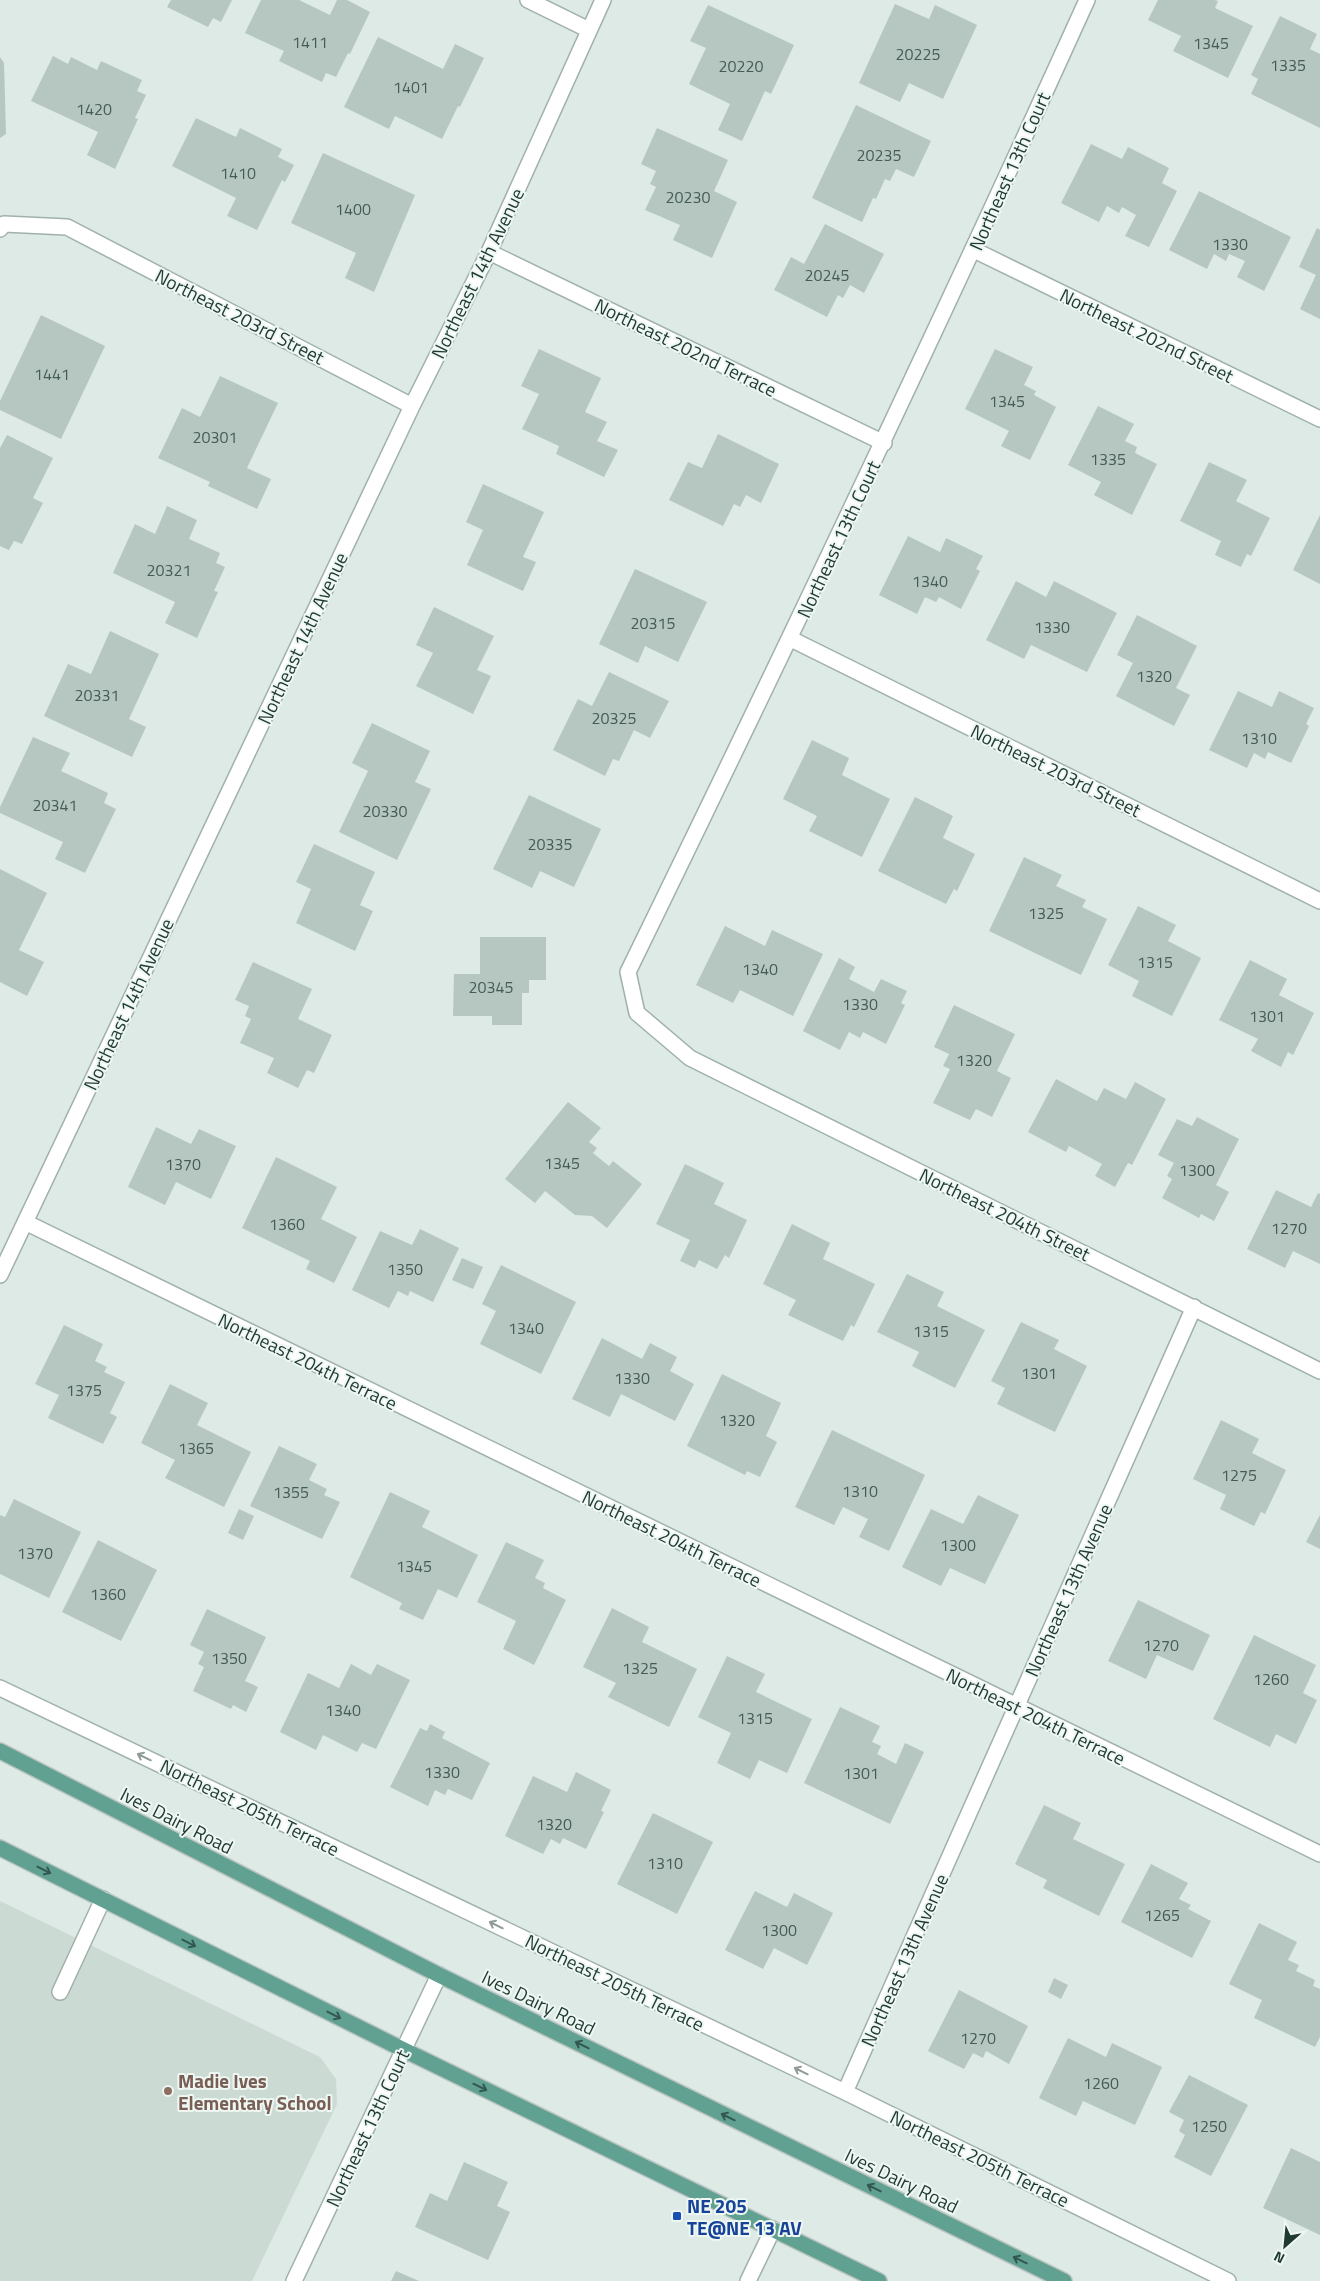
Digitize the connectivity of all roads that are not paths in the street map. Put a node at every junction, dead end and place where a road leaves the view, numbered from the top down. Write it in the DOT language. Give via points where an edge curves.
graph roads {
  1 [pos="528,0"];
  2 [pos="603,0"];
  3 [pos="1087,0"];
  4 [pos="589,30"];
  5 [pos="0,229"];
  6 [pos="974,250"];
  7 [pos="489,252"];
  8 [pos="412,406"];
  9 [pos="1320,420"];
  10 [pos="884,443"];
  11 [pos="791,638"];
  12 [pos="1320,901"];
  13 [pos="690,1058"];
  14 [pos="25,1222"];
  15 [pos="0,1275"];
  16 [pos="1194,1306"];
  17 [pos="1320,1371"];
  18 [pos="0,1688"];
  19 [pos="1017,1706"];
  20 [pos="0,1751"];
  21 [pos="0,1848"];
  22 [pos="1320,1854"];
  23 [pos="102,1899"];
  24 [pos="439,1975"];
  25 [pos="60,1992"];
  26 [pos="404,2050"];
  27 [pos="845,2092"];
  28 [pos="773,2229"];
  29 [pos="294,2281"];
  30 [pos="748,2281"];
  31 [pos="879,2281"];
  32 [pos="1064,2281"];
  33 [pos="1228,2281"];
  1 -- 4 [label="street"];
  2 -- 4 [label="street, Northeast 14th Avenue"];
  3 -- 6 [label="street, Northeast 13th Court"];
  4 -- 7 [label="street, Northeast 14th Avenue"];
  5 -- 8 [label="street, Northeast 203rd Street" via="4,224 67,227"];
  6 -- 9 [label="street, Northeast 202nd Street"];
  6 -- 10 [label="street, Northeast 13th Court"];
  7 -- 8 [label="street, Northeast 14th Avenue"];
  7 -- 10 [label="street, Northeast 202nd Terrace"];
  8 -- 14 [label="street, Northeast 14th Avenue"];
  10 -- 11 [label="street, Northeast 13th Court"];
  11 -- 12 [label="street, Northeast 203rd Street"];
  11 -- 13 [label="street, Northeast 13th Court" via="628,972 636,1013"];
  13 -- 16 [label="street, Northeast 204th Street"];
  14 -- 15 [label="street, Northeast 14th Avenue"];
  14 -- 19 [label="street, Northeast 204th Terrace"];
  16 -- 17 [label="street, Northeast 204th Street"];
  16 -- 19 [label="street, Northeast 13th Avenue"];
  27 -- 18 [label="street, Northeast 205th Terrace, one-way"];
  19 -- 22 [label="street, Northeast 204th Terrace"];
  19 -- 27 [label="street, Northeast 13th Avenue"];
  20 -- 24 [label="main road, Ives Dairy Road"];
  21 -- 23 [label="main road, one-way"];
  23 -- 25 [label="street"];
  23 -- 26 [label="main road, one-way"];
  24 -- 26 [label="street, Northeast 13th Court"];
  32 -- 24 [label="main road, Ives Dairy Road, one-way"];
  26 -- 28 [label="main road, one-way"];
  26 -- 29 [label="street, Northeast 13th Court"];
  27 -- 33 [label="street, Northeast 205th Terrace"];
  28 -- 30 [label="street"];
  28 -- 31 [label="main road"];
}
